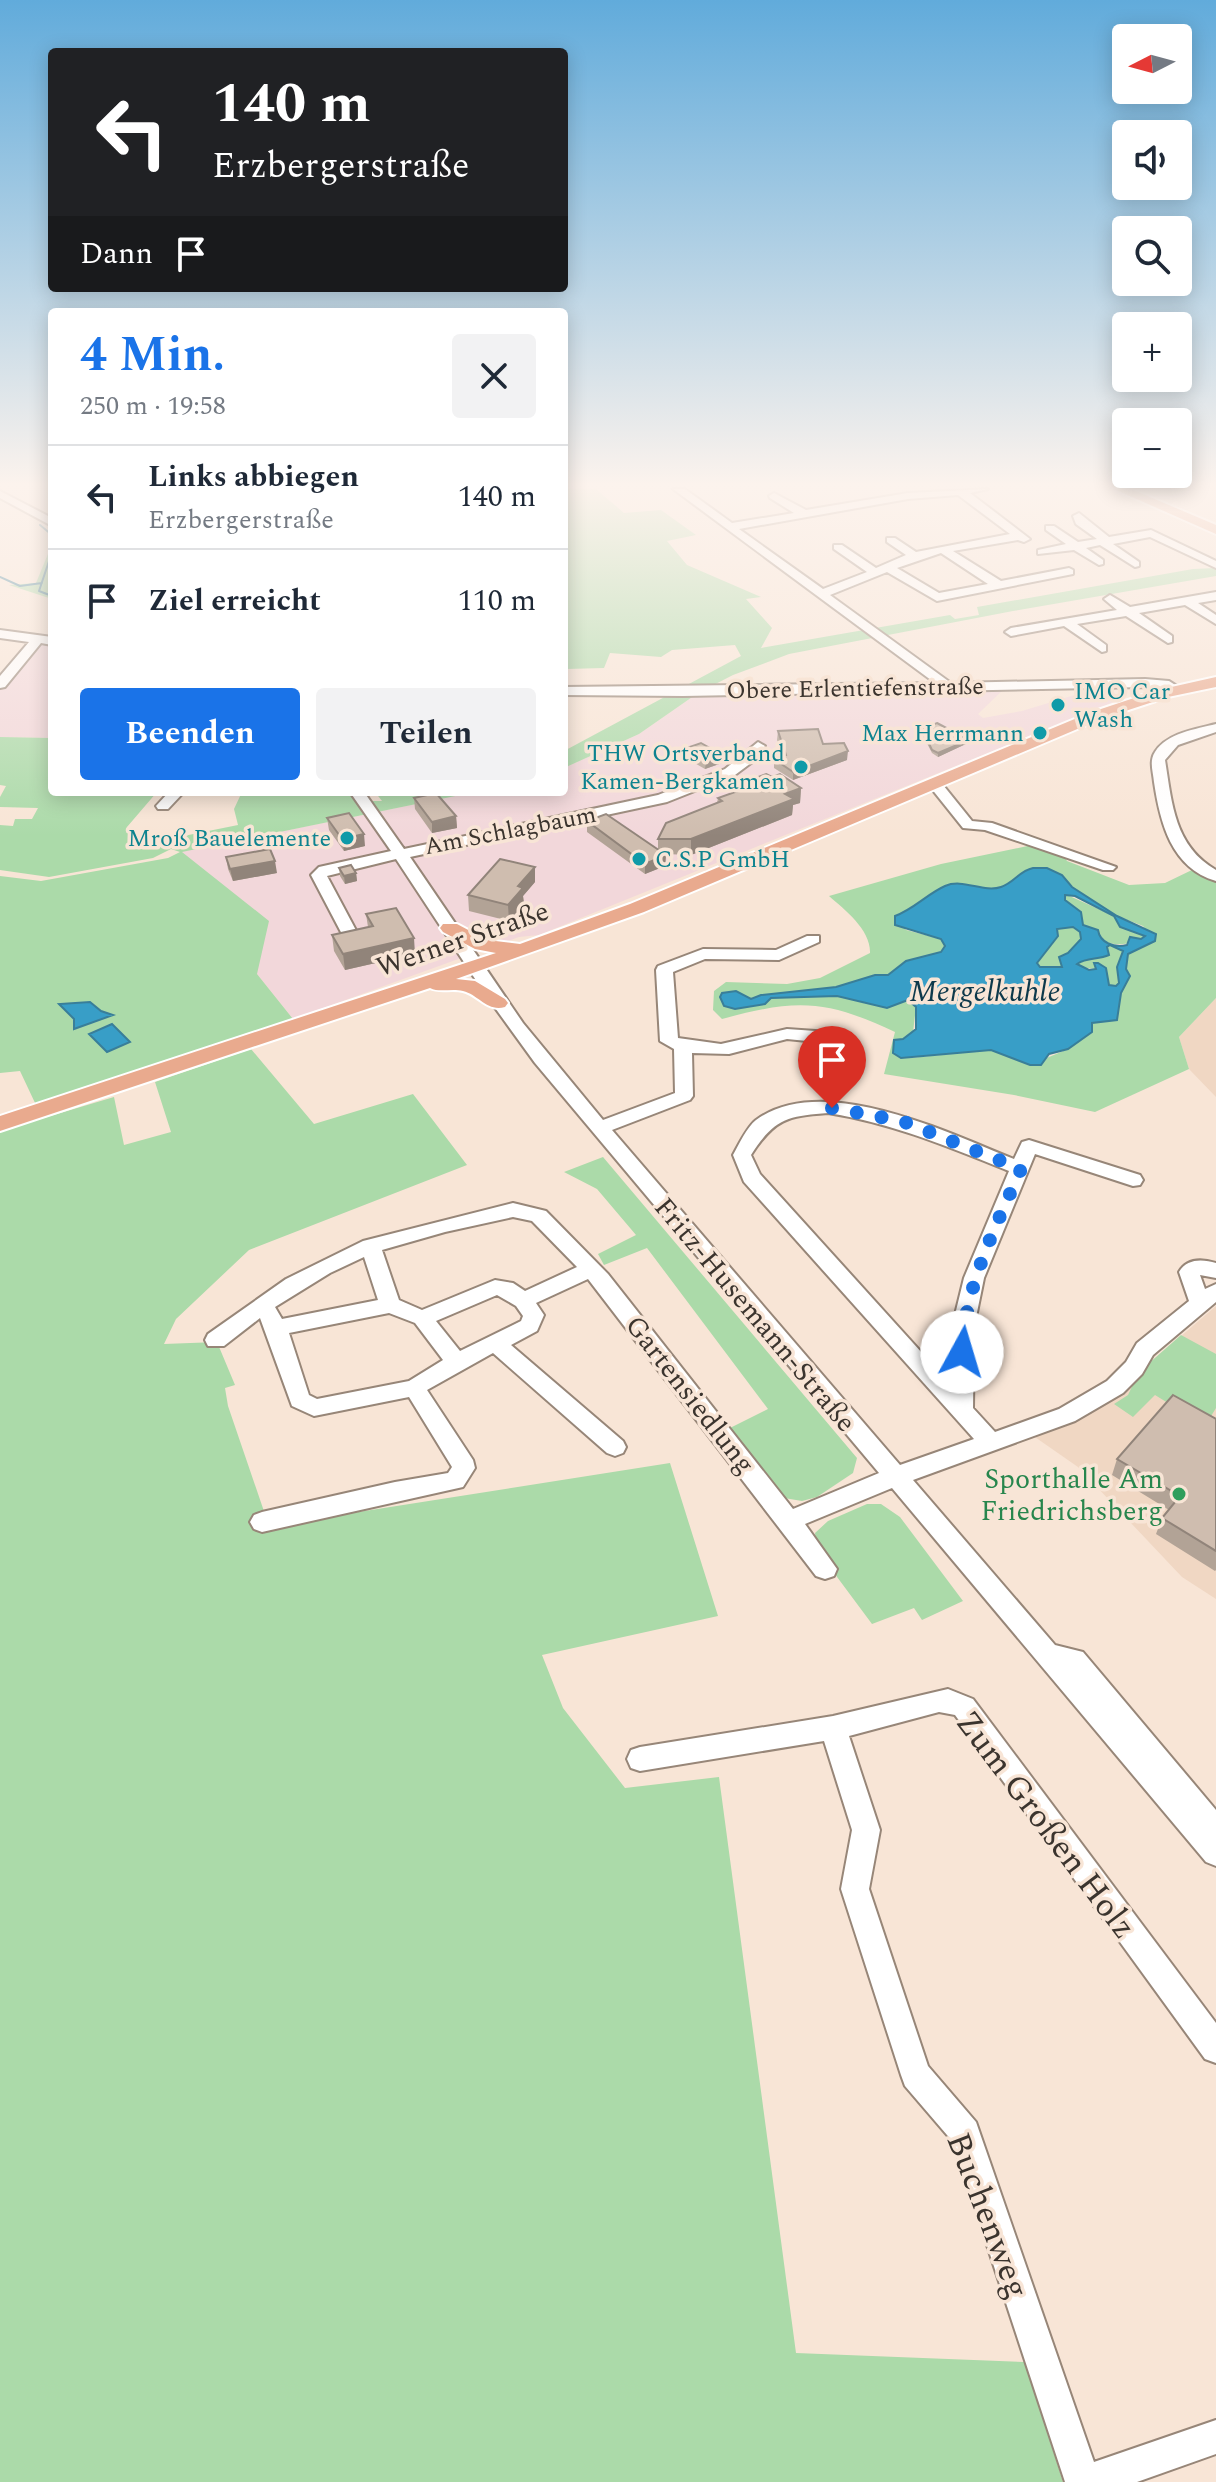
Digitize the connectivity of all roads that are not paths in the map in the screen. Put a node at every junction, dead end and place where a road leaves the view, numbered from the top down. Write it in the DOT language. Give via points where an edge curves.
graph roads {
  1 [pos="837,605"];
  2 [pos="1118,605"];
  3 [pos="1166,605"];
  4 [pos="1193,605"];
  5 [pos="1128,612"];
  6 [pos="1216,620"];
  7 [pos="1067,623"];
  8 [pos="1011,632"];
  9 [pos="0,634"];
  10 [pos="1168,639"];
  11 [pos="45,640"];
  12 [pos="1102,648"];
  13 [pos="1216,682"];
  14 [pos="0,684"];
  15 [pos="947,686"];
  16 [pos="568,691"];
  17 [pos="1170,692"];
  18 [pos="1216,728"];
  19 [pos="758,746"];
  20 [pos="934,783"];
  21 [pos="173,796"];
  22 [pos="360,796"];
  23 [pos="163,806"];
  24 [pos="399,852"];
  25 [pos="1108,867"];
  26 [pos="1216,876"];
  27 [pos="450,928"];
  28 [pos="351,936"];
  29 [pos="813,939"];
  30 [pos="529,948"];
  31 [pos="475,967"];
  32 [pos="412,988"];
  33 [pos="498,1003"];
  34 [pos="844,1038"];
  35 [pos="683,1048"];
  36 [pos="0,1124"];
  37 [pos="599,1128"];
  38 [pos="1021,1169"];
  39 [pos="1133,1180"];
  40 [pos="370,1246"];
  41 [pos="591,1269"];
  42 [pos="1216,1271"];
  43 [pos="1208,1297"];
  44 [pos="523,1301"];
  45 [pos="263,1305"];
  46 [pos="390,1305"];
  47 [pos="422,1318"];
  48 [pos="277,1328"];
  49 [pos="216,1340"];
  50 [pos="495,1343"];
  51 [pos="457,1362"];
  52 [pos="414,1388"];
  53 [pos="962,1408"];
  54 [pos="991,1443"];
  55 [pos="615,1447"];
  56 [pos="894,1477"];
  57 [pos="789,1521"];
  58 [pos="262,1522"];
  59 [pos="825,1569"];
  60 [pos="1046,1654"];
  61 [pos="833,1728"];
  62 [pos="640,1759"];
  63 [pos="1216,1831"];
  64 [pos="1216,1853"];
  65 [pos="1216,2048"];
  66 [pos="1216,2437"];
  67 [pos="1085,2482"];
  1 -- 15 [label="street"];
  2 -- 5 [label="street"];
  3 -- 5 [label="street"];
  4 -- 6 [label="street"];
  5 -- 7 [label="street"];
  5 -- 10 [label="street"];
  7 -- 8 [label="street"];
  7 -- 12 [label="street"];
  9 -- 11 [label="street"];
  11 -- 14 [label="street"];
  13 -- 17 [label="main road, Werner Straße"];
  15 -- 16 [label="street, Obere Erlentiefenstraße"];
  15 -- 17 [label="street, Obere Erlentiefenstraße" via="1145,683"];
  17 -- 20 [label="main road, Werner Straße" via="1095,716"];
  18 -- 26 [label="street" via="1173,743 1158,760 1177,846"];
  19 -- 24 [label="street, Am Schlagbaum" via="730,772 662,799"];
  20 -- 25 [label="street" via="968,825 987,826"];
  20 -- 30 [label="main road, Werner Straße"];
  21 -- 23 [label="street"];
  22 -- 24 [label="street, Fritz-Husemann-Straße"];
  24 -- 27 [label="street, Fritz-Husemann-Straße"];
  24 -- 28 [label="street, Am Schlagbaum" via="330,867 319,875"];
  27 -- 30 [label="main road" via="482,945"];
  27 -- 31 [label="street, Fritz-Husemann-Straße"];
  29 -- 35 [label="street" via="779,955 703,954 664,970 669,1041"];
  30 -- 31 [label="main road, Werner Straße"];
  31 -- 32 [label="main road, Werner Straße"];
  31 -- 33 [label="street, Fritz-Husemann-Straße"];
  32 -- 33 [label="main road" via="468,985"];
  32 -- 36 [label="main road, Werner Straße"];
  33 -- 37 [label="street, Fritz-Husemann-Straße"];
  34 -- 35 [label="street" via="788,1034 739,1047"];
  35 -- 37 [label="street" via="684,1096"];
  37 -- 56 [label="street, Fritz-Husemann-Straße"];
  38 -- 39 [label="street" via="1029,1146"];
  38 -- 53 [label="street" via="974,1278 963,1327"];
  38 -- 53 [label="street" via="902,1121 832,1108 785,1110 758,1124 742,1155 763,1190"];
  40 -- 41 [label="street, Gartensiedlung" via="418,1230 523,1210 539,1216"];
  40 -- 45 [label="street, Gartensiedlung" via="322,1265"];
  40 -- 46 [label="street"];
  41 -- 44 [label="street"];
  41 -- 57 [label="street, Gartensiedlung"];
  42 -- 43 [label="street" via="1202,1266 1189,1272"];
  43 -- 54 [label="street" via="1145,1349 1115,1387 1050,1424"];
  44 -- 47 [label="street" via="506,1288 495,1287"];
  44 -- 50 [label="street" via="534,1315 533,1323"];
  45 -- 48 [label="street"];
  45 -- 49 [label="street, Gartensiedlung"];
  46 -- 47 [label="street"];
  46 -- 48 [label="street"];
  47 -- 51 [label="street"];
  48 -- 52 [label="street" via="300,1400 308,1407"];
  50 -- 51 [label="street"];
  50 -- 55 [label="street"];
  51 -- 52 [label="street"];
  52 -- 58 [label="street" via="462,1460 464,1468 455,1481"];
  53 -- 54 [label="street"];
  54 -- 56 [label="street"];
  56 -- 57 [label="street"];
  56 -- 60 [label="street, Fritz-Husemann-Straße"];
  57 -- 59 [label="street, Gartensiedlung"];
  60 -- 63 [label="street, Fritz-Husemann-Straße" via="1074,1660"];
  60 -- 64 [label="street, Fritz-Husemann-Straße"];
  61 -- 62 [label="street, Zum Großen Holz"];
  61 -- 65 [label="street, Zum Großen Holz" via="939,1701 964,1707"];
  61 -- 67 [label="street, Buchenweg" via="866,1830 855,1889 916,2075 965,2133"];
  66 -- 67 [label="street"];
}
